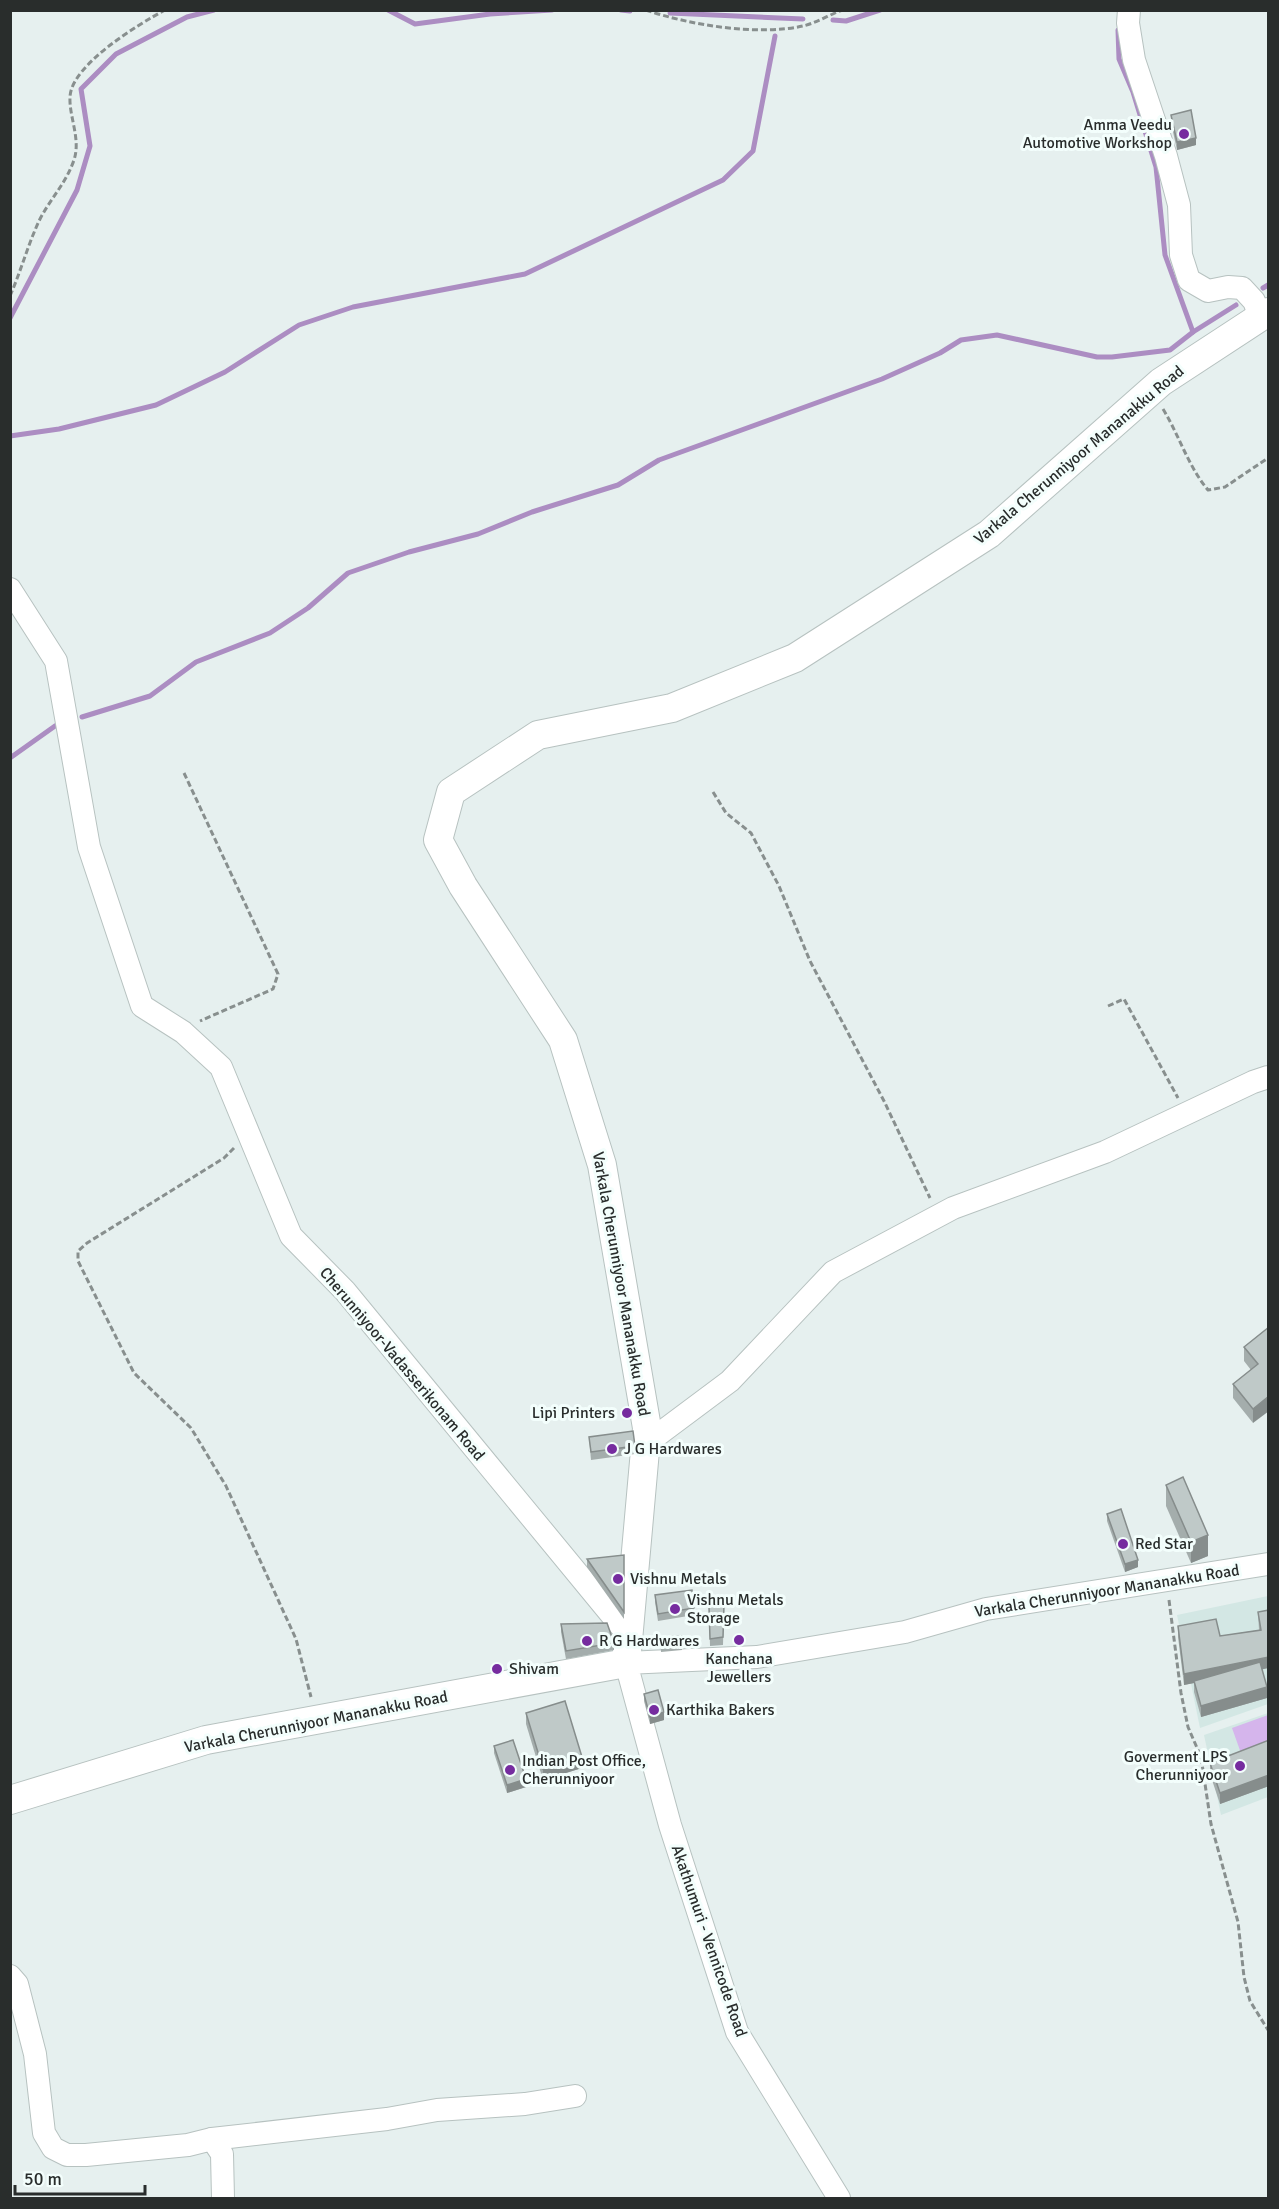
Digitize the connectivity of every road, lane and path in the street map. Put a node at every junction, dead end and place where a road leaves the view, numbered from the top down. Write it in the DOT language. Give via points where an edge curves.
graph roads {
  1 [pos="165,10"];
  2 [pos="646,10"];
  3 [pos="842,10"];
  4 [pos="1129,10"];
  5 [pos="10,296"];
  6 [pos="1264,314"];
  7 [pos="1152,390"];
  8 [pos="1269,458"];
  9 [pos="10,589"];
  10 [pos="184,773"];
  11 [pos="713,792"];
  12 [pos="1108,1006"];
  13 [pos="183,1032"];
  14 [pos="1269,1077"];
  15 [pos="1186,1114"];
  16 [pos="249,1135"];
  17 [pos="940,1215"];
  18 [pos="647,1443"];
  19 [pos="1269,1564"];
  20 [pos="1167,1580"];
  21 [pos="627,1649"];
  22 [pos="315,1720"];
  23 [pos="10,1800"];
  24 [pos="10,1976"];
  25 [pos="1269,2030"];
  26 [pos="575,2096"];
  27 [pos="212,2139"];
  28 [pos="224,2199"];
  29 [pos="839,2199"];
  1 -- 5 [label="path" via="109,47 72,83 75,157 65,184 44,212 32,237"];
  2 -- 3 [label="path" via="676,20 754,29 802,26"];
  4 -- 6 [label="street" via="1134,60 1179,205 1181,255 1189,280 1208,291 1242,288"];
  6 -- 7 [label="main road, Varkala Cherunniyoor Mananakku Road"];
  7 -- 8 [label="path" via="1208,490 1225,487"];
  7 -- 18 [label="main road, Varkala Cherunniyoor Mananakku Road" via="989,534 795,658 672,708 538,735 451,792 438,840 463,886 563,1040 602,1165"];
  9 -- 13 [label="street, Cherunniyoor-Vadasserikonam Road" via="56,661 89,847 142,1006"];
  10 -- 13 [label="path" via="278,974 273,989 208,1016"];
  11 -- 17 [label="path" via="726,813 751,833 779,886 810,961"];
  12 -- 15 [label="path" via="1124,999"];
  13 -- 16 [label="street, Cherunniyoor-Vadasserikonam Road" via="221,1067"];
  14 -- 15 [label="street"];
  15 -- 17 [label="street" via="1105,1152"];
  16 -- 21 [label="street, Cherunniyoor-Vadasserikonam Road" via="291,1236 345,1291"];
  16 -- 22 [label="path" via="224,1158 87,1243 78,1251 78,1261 134,1373 191,1428 226,1486 297,1639"];
  17 -- 18 [label="street" via="833,1272 730,1381"];
  18 -- 21 [label="main road, Varkala Cherunniyoor Mananakku Road"];
  19 -- 20 [label="street, Varkala Cherunniyoor Mananakku Road"];
  20 -- 21 [label="street, Varkala Cherunniyoor Mananakku Road" via="986,1609 905,1632 757,1657"];
  20 -- 25 [label="path" via="1181,1694 1188,1727 1201,1757 1211,1824 1238,1922 1244,1977 1250,2001"];
  21 -- 22 [label="main road, Varkala Cherunniyoor Mananakku Road"];
  21 -- 29 [label="street, Akathumuri - Vennicode Road" via="670,1825 737,2032"];
  22 -- 23 [label="main road, Varkala Cherunniyoor Mananakku Road" via="206,1740"];
  24 -- 27 [label="street" via="17,1984 35,2054 43,2125 53,2148 67,2155 86,2155"];
  26 -- 27 [label="street"];
  27 -- 28 [label="street" via="222,2154"];
}
